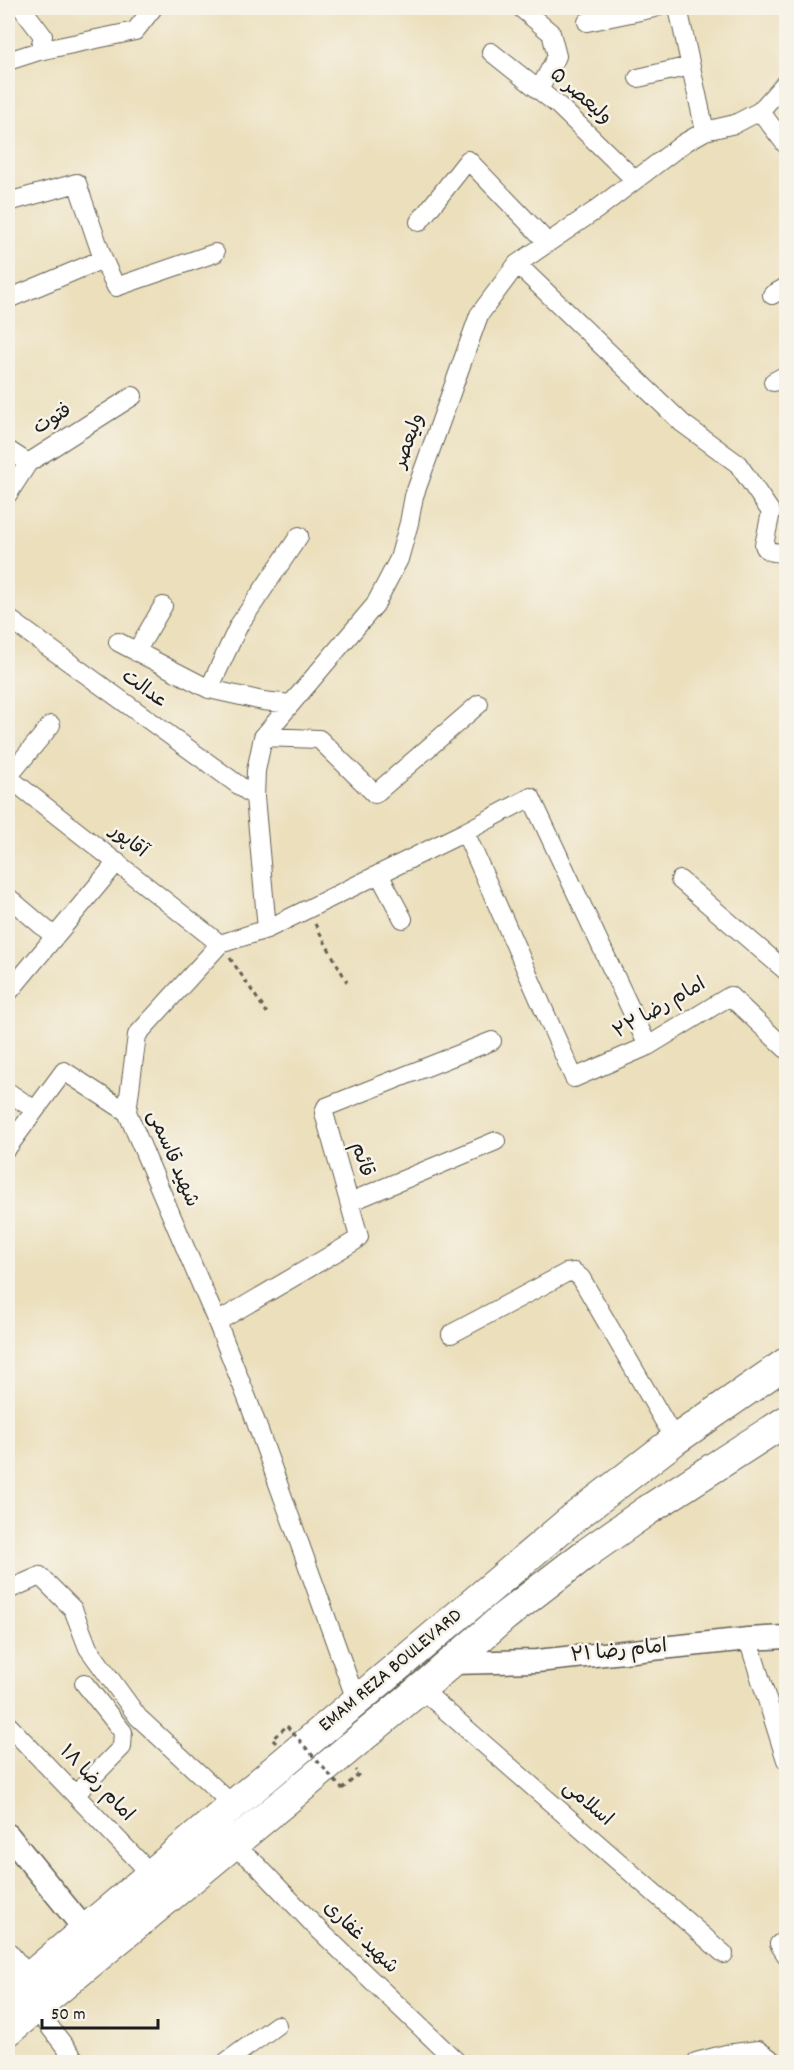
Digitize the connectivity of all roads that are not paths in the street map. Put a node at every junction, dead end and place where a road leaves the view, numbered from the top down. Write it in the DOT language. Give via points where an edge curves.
graph roads {
  1 [pos="22,8"];
  2 [pos="153,8"];
  3 [pos="521,8"];
  4 [pos="655,8"];
  5 [pos="678,8"];
  6 [pos="587,22"];
  7 [pos="39,51"];
  8 [pos="491,52"];
  9 [pos="8,61"];
  10 [pos="690,66"];
  11 [pos="638,78"];
  12 [pos="786,82"];
  13 [pos="538,90"];
  14 [pos="760,111"];
  15 [pos="705,131"];
  16 [pos="786,146"];
  17 [pos="635,180"];
  18 [pos="8,202"];
  19 [pos="419,222"];
  20 [pos="548,243"];
  21 [pos="215,253"];
  22 [pos="103,259"];
  23 [pos="517,264"];
  24 [pos="8,298"];
  25 [pos="134,396"];
  26 [pos="8,450"];
  27 [pos="28,463"];
  28 [pos="8,494"];
  29 [pos="299,536"];
  30 [pos="786,553"];
  31 [pos="163,606"];
  32 [pos="8,618"];
  33 [pos="118,642"];
  34 [pos="136,652"];
  35 [pos="210,689"];
  36 [pos="291,704"];
  37 [pos="479,704"];
  38 [pos="51,725"];
  39 [pos="263,737"];
  40 [pos="8,777"];
  41 [pos="255,797"];
  42 [pos="465,832"];
  43 [pos="117,861"];
  44 [pos="379,874"];
  45 [pos="680,880"];
  46 [pos="8,897"];
  47 [pos="403,919"];
  48 [pos="267,929"];
  49 [pos="55,937"];
  50 [pos="220,944"];
  51 [pos="786,971"];
  52 [pos="8,993"];
  53 [pos="492,1041"];
  54 [pos="648,1046"];
  55 [pos="786,1049"];
  56 [pos="8,1092"];
  57 [pos="35,1110"];
  58 [pos="127,1112"];
  59 [pos="496,1141"];
  60 [pos="8,1147"];
  61 [pos="350,1202"];
  62 [pos="217,1322"];
  63 [pos="452,1334"];
  64 [pos="786,1363"];
  65 [pos="786,1421"];
  66 [pos="682,1435"];
  67 [pos="711,1469"];
  68 [pos="8,1590"];
  69 [pos="786,1637"];
  70 [pos="748,1639"];
  71 [pos="451,1663"];
  72 [pos="84,1683"];
  73 [pos="421,1689"];
  74 [pos="356,1700"];
  75 [pos="8,1725"];
  76 [pos="786,1760"];
  77 [pos="75,1795"];
  78 [pos="233,1805"];
  79 [pos="8,1836"];
  80 [pos="232,1845"];
  81 [pos="152,1875"];
  82 [pos="86,1931"];
  83 [pos="8,1951"];
  84 [pos="724,1954"];
  85 [pos="19,1986"];
  86 [pos="35,2008"];
  87 [pos="277,2025"];
  88 [pos="8,2031"];
  89 [pos="77,2062"];
  90 [pos="226,2062"];
  91 [pos="457,2062"];
  92 [pos="696,2062"];
  93 [pos="775,2062"];
  1 -- 7 [label="street" via="43,36"];
  2 -- 7 [label="street" via="135,31"];
  3 -- 13 [label="street" via="551,33 557,56"];
  4 -- 6 [label="street"];
  5 -- 10 [label="street"];
  7 -- 9 [label="street"];
  8 -- 13 [label="street, ولیعصر ۵"];
  10 -- 11 [label="street"];
  10 -- 15 [label="street"];
  12 -- 14 [label="street, ولیعصر"];
  13 -- 17 [label="street, ولیعصر ۵"];
  14 -- 15 [label="street, ولیعصر" via="735,124"];
  14 -- 16 [label="street"];
  15 -- 17 [label="street, ولیعصر"];
  17 -- 20 [label="street, ولیعصر"];
  18 -- 22 [label="street" via="77,183"];
  19 -- 20 [label="street" via="468,160"];
  20 -- 23 [label="street, ولیعصر"];
  21 -- 22 [label="street" via="116,287"];
  22 -- 24 [label="street"];
  23 -- 30 [label="street" via="682,423 738,464 771,512 765,549"];
  23 -- 36 [label="street, ولیعصر" via="479,315 414,496 399,559 375,604"];
  25 -- 27 [label="street, فتوت"];
  26 -- 27 [label="street"];
  27 -- 28 [label="street, فتوت"];
  29 -- 35 [label="street" via="239,625"];
  31 -- 34 [label="street"];
  32 -- 41 [label="street, عدالت"];
  33 -- 34 [label="street"];
  34 -- 35 [label="street"];
  35 -- 36 [label="street"];
  36 -- 39 [label="street, ولیعصر"];
  37 -- 39 [label="street" via="375,794 319,739"];
  38 -- 40 [label="street"];
  39 -- 41 [label="street, ولیعصر"];
  40 -- 43 [label="street, آقاپور"];
  41 -- 48 [label="street, ولیعصر"];
  42 -- 44 [label="street, شهید قاسمی"];
  42 -- 54 [label="street, امام رضا ۲۲" via="574,1078"];
  42 -- 54 [label="street, شهید قاسمی" via="531,797"];
  43 -- 49 [label="street"];
  43 -- 50 [label="street, آقاپور"];
  44 -- 47 [label="street"];
  44 -- 48 [label="street, شهید قاسمی"];
  45 -- 51 [label="street"];
  46 -- 49 [label="street"];
  48 -- 50 [label="street, شهید قاسمی"];
  49 -- 52 [label="street"];
  50 -- 58 [label="street, شهید قاسمی" via="137,1035"];
  53 -- 61 [label="street, قائم" via="326,1107 324,1113"];
  54 -- 55 [label="street, امام رضا ۲۲" via="730,996"];
  56 -- 57 [label="street"];
  57 -- 58 [label="street" via="64,1071"];
  57 -- 60 [label="street"];
  58 -- 62 [label="street, شهید قاسمی"];
  59 -- 61 [label="street"];
  61 -- 62 [label="street, قائم" via="359,1237 355,1241"];
  62 -- 74 [label="street, شهید قاسمی"];
  63 -- 66 [label="street" via="574,1272"];
  64 -- 66 [label="highway, EMAM REZA BOULEVARD"];
  65 -- 67 [label="highway, EMAM REZA BOULEVARD"];
  66 -- 67 [label="highway" via="700,1432 713,1443 717,1459"];
  66 -- 74 [label="highway, EMAM REZA BOULEVARD" via="547,1539"];
  67 -- 71 [label="highway, EMAM REZA BOULEVARD" via="584,1555"];
  68 -- 78 [label="street" via="40,1576 73,1609 88,1648 138,1717"];
  69 -- 70 [label="street, امام رضا ۲۱"];
  70 -- 71 [label="street, امام رضا ۲۱" via="537,1661"];
  70 -- 76 [label="street"];
  71 -- 73 [label="highway, EMAM REZA BOULEVARD"];
  72 -- 77 [label="street" via="123,1732 122,1746"];
  73 -- 80 [label="highway, EMAM REZA BOULEVARD"];
  73 -- 84 [label="street, اسلامی"];
  74 -- 78 [label="highway, EMAM REZA BOULEVARD"];
  75 -- 77 [label="street, امام رضا ۱۸"];
  77 -- 81 [label="street, امام رضا ۱۸"];
  78 -- 81 [label="highway, EMAM REZA BOULEVARD"];
  79 -- 82 [label="street"];
  80 -- 86 [label="highway, EMAM REZA BOULEVARD"];
  80 -- 91 [label="street, شهید غفاری"];
  81 -- 82 [label="highway, EMAM REZA BOULEVARD"];
  82 -- 85 [label="highway, EMAM REZA BOULEVARD"];
  83 -- 85 [label="street"];
  86 -- 88 [label="highway, EMAM REZA BOULEVARD"];
  86 -- 89 [label="street"];
  87 -- 90 [label="street"];
  92 -- 93 [label="street" via="758,2050"];
}
